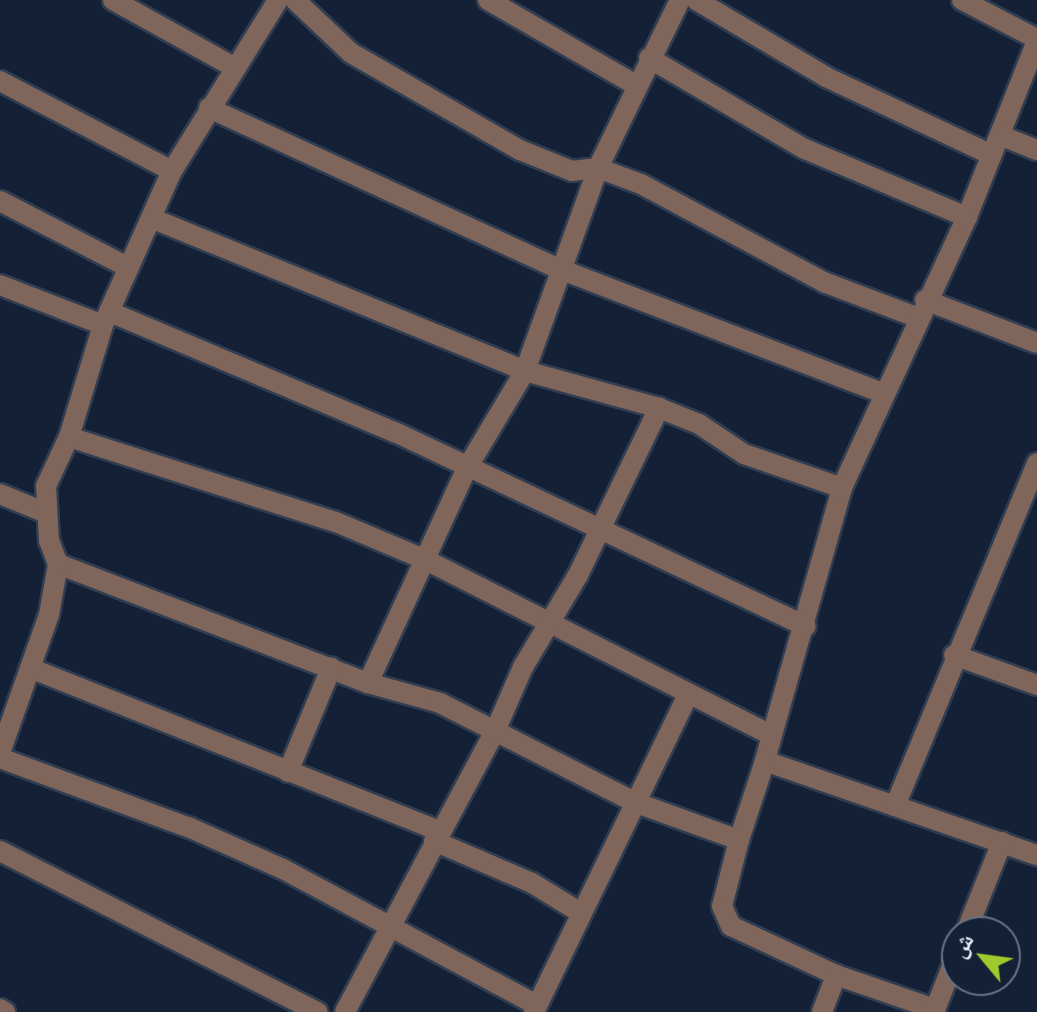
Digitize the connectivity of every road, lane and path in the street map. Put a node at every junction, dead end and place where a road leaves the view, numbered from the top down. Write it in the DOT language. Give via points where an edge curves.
graph roads {
  1 [pos="113,0"];
  2 [pos="278,0"];
  3 [pos="295,0"];
  4 [pos="488,0"];
  5 [pos="680,0"];
  6 [pos="696,0"];
  7 [pos="962,0"];
  8 [pos="1037,40"];
  9 [pos="649,58"];
  10 [pos="234,67"];
  11 [pos="0,81"];
  12 [pos="636,85"];
  13 [pos="209,108"];
  14 [pos="1002,136"];
  15 [pos="1037,150"];
  16 [pos="992,155"];
  17 [pos="598,168"];
  18 [pos="172,171"];
  19 [pos="0,201"];
  20 [pos="967,217"];
  21 [pos="151,218"];
  22 [pos="129,268"];
  23 [pos="562,270"];
  24 [pos="0,285"];
  25 [pos="920,308"];
  26 [pos="107,319"];
  27 [pos="1037,343"];
  28 [pos="525,371"];
  29 [pos="883,393"];
  30 [pos="659,408"];
  31 [pos="69,437"];
  32 [pos="1037,463"];
  33 [pos="467,468"];
  34 [pos="842,488"];
  35 [pos="0,494"];
  36 [pos="46,513"];
  37 [pos="599,531"];
  38 [pos="426,560"];
  39 [pos="58,564"];
  40 [pos="549,620"];
  41 [pos="806,626"];
  42 [pos="954,655"];
  43 [pos="30,668"];
  44 [pos="331,668"];
  45 [pos="368,683"];
  46 [pos="1037,685"];
  47 [pos="688,695"];
  48 [pos="496,729"];
  49 [pos="771,735"];
  50 [pos="0,755"];
  51 [pos="765,761"];
  52 [pos="288,772"];
  53 [pos="634,802"];
  54 [pos="895,806"];
  55 [pos="436,836"];
  56 [pos="739,840"];
  57 [pos="1002,842"];
  58 [pos="0,851"];
  59 [pos="1037,855"];
  60 [pos="581,913"];
  61 [pos="972,916"];
  62 [pos="390,926"];
  63 [pos="836,975"];
  64 [pos="536,1008"];
  65 [pos="934,1010"];
  66 [pos="317,1012"];
  67 [pos="345,1012"];
  68 [pos="822,1012"];
  1 -- 10 [label="street"];
  2 -- 10 [label="street"];
  3 -- 17 [label="street" via="351,53 520,150 572,171"];
  4 -- 12 [label="street"];
  5 -- 9 [label="street"];
  6 -- 16 [label="street" via="826,77"];
  7 -- 8 [label="street"];
  8 -- 14 [label="street"];
  9 -- 12 [label="street"];
  9 -- 20 [label="street" via="805,149"];
  10 -- 13 [label="street"];
  11 -- 18 [label="street"];
  12 -- 17 [label="street"];
  13 -- 18 [label="street"];
  13 -- 23 [label="street"];
  14 -- 15 [label="street"];
  14 -- 16 [label="street"];
  16 -- 20 [label="street"];
  17 -- 23 [label="street"];
  17 -- 25 [label="street" via="641,184 826,283"];
  18 -- 21 [label="street"];
  19 -- 22 [label="street"];
  20 -- 25 [label="street"];
  21 -- 22 [label="street"];
  21 -- 28 [label="street"];
  22 -- 26 [label="street"];
  23 -- 28 [label="street"];
  23 -- 29 [label="street"];
  24 -- 26 [label="street"];
  25 -- 27 [label="street"];
  25 -- 29 [label="street"];
  26 -- 31 [label="street"];
  26 -- 33 [label="street" via="324,400"];
  28 -- 30 [label="street"];
  28 -- 33 [label="street"];
  29 -- 34 [label="street"];
  30 -- 34 [label="street" via="699,424 757,459"];
  30 -- 37 [label="street"];
  31 -- 36 [label="street" via="46,486"];
  31 -- 38 [label="street" via="336,522"];
  32 -- 42 [label="street"];
  33 -- 37 [label="street"];
  33 -- 38 [label="street"];
  34 -- 41 [label="street"];
  35 -- 36 [label="street"];
  36 -- 39 [label="street"];
  37 -- 40 [label="street"];
  37 -- 41 [label="street"];
  38 -- 40 [label="street"];
  38 -- 45 [label="street"];
  39 -- 43 [label="street"];
  39 -- 44 [label="street"];
  40 -- 47 [label="street"];
  40 -- 48 [label="street"];
  41 -- 49 [label="street"];
  42 -- 46 [label="street"];
  42 -- 54 [label="street"];
  43 -- 50 [label="street"];
  43 -- 52 [label="street" via="111,696"];
  44 -- 45 [label="street"];
  44 -- 52 [label="street"];
  45 -- 48 [label="street" via="440,703"];
  47 -- 49 [label="street"];
  47 -- 53 [label="street"];
  48 -- 53 [label="street"];
  48 -- 55 [label="street"];
  49 -- 51 [label="street"];
  50 -- 62 [label="street" via="188,827"];
  51 -- 54 [label="street"];
  51 -- 56 [label="street"];
  52 -- 55 [label="street"];
  53 -- 56 [label="street"];
  53 -- 60 [label="street"];
  54 -- 57 [label="street"];
  55 -- 60 [label="street"];
  55 -- 62 [label="street"];
  56 -- 63 [label="street" via="722,906 731,926"];
  57 -- 59 [label="street"];
  57 -- 61 [label="street"];
  58 -- 66 [label="street"];
  60 -- 64 [label="street"];
  62 -- 64 [label="street"];
  62 -- 67 [label="street"];
  63 -- 65 [label="street"];
  63 -- 68 [label="street"];
}
